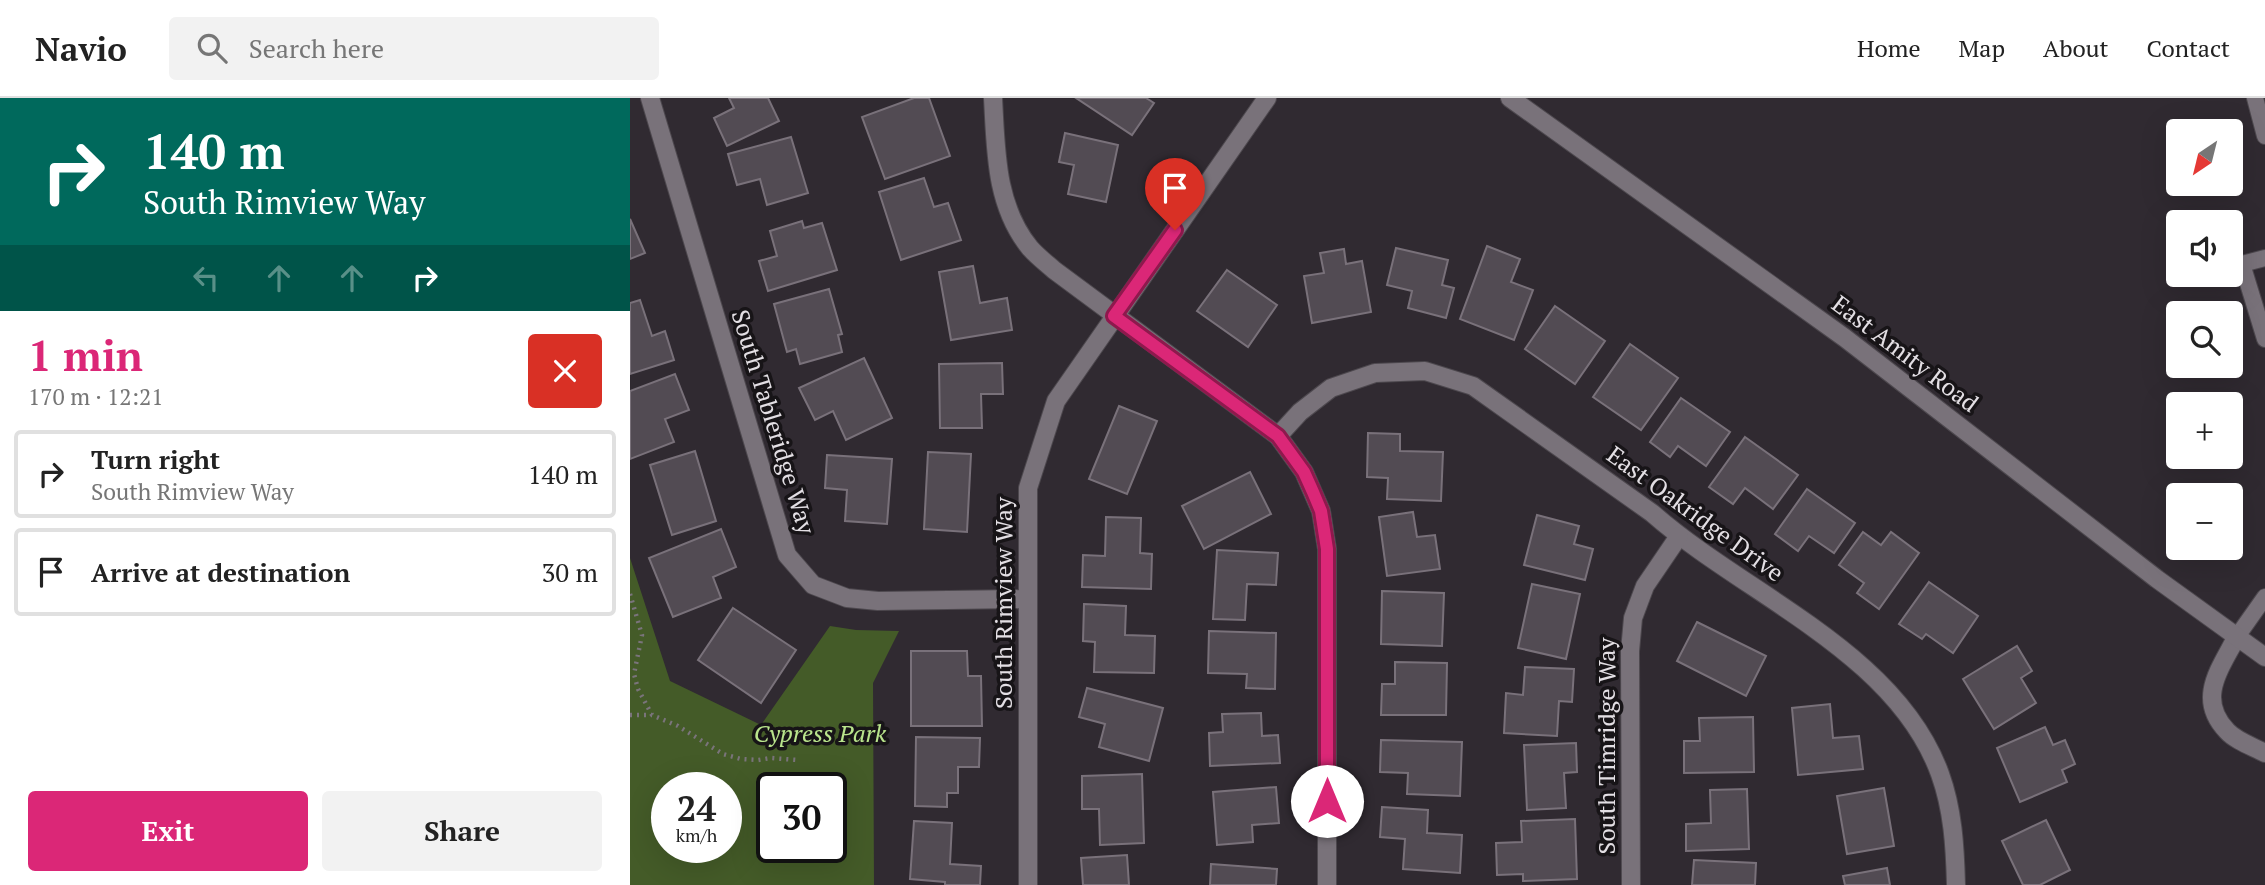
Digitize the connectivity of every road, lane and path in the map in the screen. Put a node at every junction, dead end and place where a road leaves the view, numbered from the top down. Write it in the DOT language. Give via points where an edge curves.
graph roads {
  1 [pos="650,98"];
  2 [pos="993,98"];
  3 [pos="1267,98"];
  4 [pos="1510,98"];
  5 [pos="2255,98"];
  6 [pos="2265,136"];
  7 [pos="2265,258"];
  8 [pos="1114,316"];
  9 [pos="2265,339"];
  10 [pos="1278,436"];
  11 [pos="1679,536"];
  12 [pos="630,594"];
  13 [pos="2265,597"];
  14 [pos="1027,599"];
  15 [pos="2236,638"];
  16 [pos="2265,657"];
  17 [pos="630,715"];
  18 [pos="652,715"];
  19 [pos="2265,753"];
  20 [pos="797,760"];
  21 [pos="1028,885"];
  22 [pos="1327,885"];
  23 [pos="1631,885"];
  24 [pos="1956,885"];
  1 -- 14 [label="street, South Tableridge Way" via="787,555 813,585 847,598"];
  2 -- 8 [label="street" via="998,176 1009,213 1030,247"];
  3 -- 8 [label="street, South Rimview Way"];
  4 -- 15 [label="street, East Amity Road" via="1845,338"];
  5 -- 6 [label="lane"];
  7 -- 9 [label="lane" via="2242,264"];
  8 -- 10 [label="street"];
  8 -- 14 [label="street, South Rimview Way" via="1056,401 1028,488"];
  10 -- 11 [label="street, East Oakridge Drive" via="1331,388 1375,373 1425,371 1473,386"];
  10 -- 22 [label="street" via="1313,492 1327,549"];
  11 -- 23 [label="street, South Timridge Way" via="1645,586 1633,618"];
  11 -- 24 [label="street, East Oakridge Drive" via="1867,669 1900,704 1925,740 1940,774 1955,844"];
  12 -- 18 [label="path" via="642,635 634,674"];
  13 -- 15 [label="lane"];
  14 -- 21 [label="street, South Rimview Way"];
  15 -- 16 [label="street, East Amity Road"];
  15 -- 19 [label="street" via="2212,685 2214,710 2228,732"];
  17 -- 18 [label="path"];
  18 -- 20 [label="path" via="723,754 741,759"];
}
